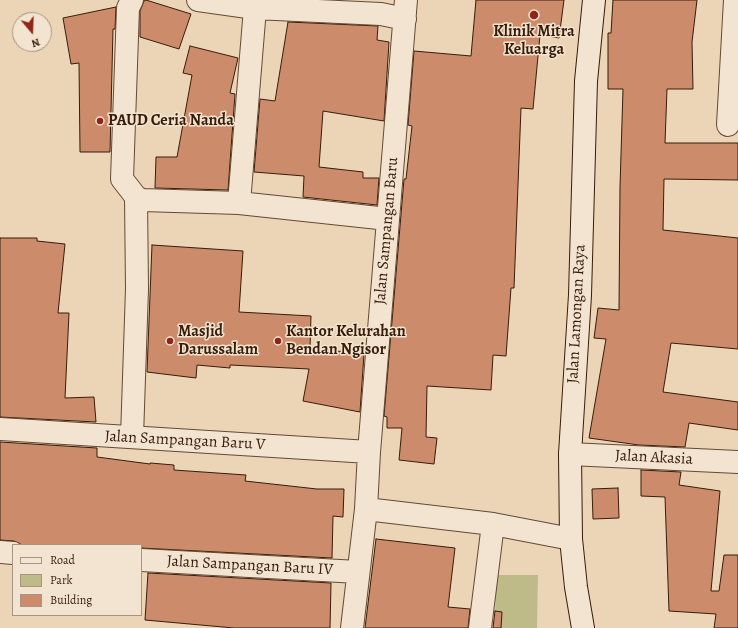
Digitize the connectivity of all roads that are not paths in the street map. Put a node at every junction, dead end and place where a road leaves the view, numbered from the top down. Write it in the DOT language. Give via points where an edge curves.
graph roads {
  1 [pos="132,0"];
  2 [pos="198,0"];
  3 [pos="594,0"];
  4 [pos="735,0"];
  5 [pos="255,8"];
  6 [pos="406,9"];
  7 [pos="728,125"];
  8 [pos="136,196"];
  9 [pos="239,203"];
  10 [pos="388,218"];
  11 [pos="0,429"];
  12 [pos="132,437"];
  13 [pos="369,452"];
  14 [pos="570,454"];
  15 [pos="738,462"];
  16 [pos="366,509"];
  17 [pos="492,524"];
  18 [pos="571,539"];
  19 [pos="0,552"];
  20 [pos="12,553"];
  21 [pos="142,560"];
  22 [pos="358,572"];
  23 [pos="352,628"];
  24 [pos="480,628"];
  25 [pos="583,628"];
  1 -- 8 [label="street" via="128,8 122,179"];
  2 -- 5 [label="street"];
  3 -- 14 [label="street, Jalan Lamongan Raya" via="585,95 580,294"];
  4 -- 7 [label="street"];
  5 -- 6 [label="street" via="381,14"];
  5 -- 9 [label="street"];
  6 -- 10 [label="street, Jalan Sampangan Baru"];
  8 -- 9 [label="street" via="142,200"];
  8 -- 12 [label="street" via="137,289"];
  9 -- 10 [label="street"];
  10 -- 13 [label="street, Jalan Sampangan Baru"];
  11 -- 12 [label="street, Jalan Sampangan Baru V"];
  12 -- 13 [label="street, Jalan Sampangan Baru V"];
  13 -- 16 [label="street, Jalan Sampangan Baru"];
  14 -- 15 [label="street, Jalan Akasia"];
  14 -- 18 [label="street, Jalan Lamongan Raya"];
  16 -- 17 [label="street"];
  16 -- 22 [label="street, Jalan Sampangan Baru"];
  17 -- 18 [label="street"];
  17 -- 24 [label="street"];
  18 -- 25 [label="street, Jalan Lamongan Raya"];
  19 -- 20 [label="street"];
  21 -- 22 [label="street, Jalan Sampangan Baru IV"];
  22 -- 23 [label="street, Jalan Sampangan Baru"];
}
